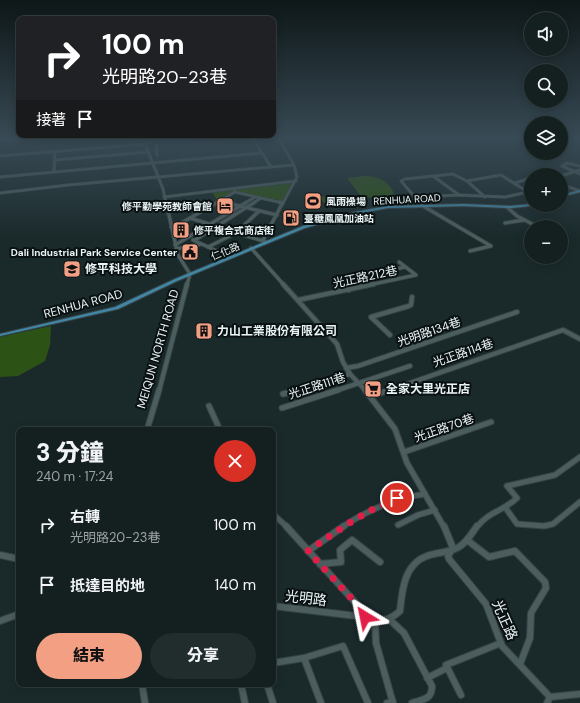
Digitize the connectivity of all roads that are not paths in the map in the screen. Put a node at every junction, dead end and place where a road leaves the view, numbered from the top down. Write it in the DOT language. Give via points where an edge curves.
graph roads {
  1 [pos="54,172"];
  2 [pos="156,172"];
  3 [pos="205,172"];
  4 [pos="296,172"];
  5 [pos="575,172"];
  6 [pos="568,174"];
  7 [pos="580,174"];
  8 [pos="158,176"];
  9 [pos="433,176"];
  10 [pos="0,177"];
  11 [pos="524,180"];
  12 [pos="296,181"];
  13 [pos="467,181"];
  14 [pos="514,183"];
  15 [pos="568,187"];
  16 [pos="233,189"];
  17 [pos="580,191"];
  18 [pos="235,192"];
  19 [pos="0,193"];
  20 [pos="568,194"];
  21 [pos="459,195"];
  22 [pos="164,197"];
  23 [pos="255,197"];
  24 [pos="415,197"];
  25 [pos="485,197"];
  26 [pos="261,198"];
  27 [pos="219,201"];
  28 [pos="283,203"];
  29 [pos="240,206"];
  30 [pos="423,206"];
  31 [pos="524,206"];
  32 [pos="507,207"];
  33 [pos="246,208"];
  34 [pos="259,211"];
  35 [pos="277,215"];
  36 [pos="190,218"];
  37 [pos="524,220"];
  38 [pos="505,223"];
  39 [pos="211,224"];
  40 [pos="217,226"];
  41 [pos="171,227"];
  42 [pos="236,233"];
  43 [pos="189,238"];
  44 [pos="195,240"];
  45 [pos="266,242"];
  46 [pos="202,244"];
  47 [pos="176,247"];
  48 [pos="208,247"];
  49 [pos="250,248"];
  50 [pos="470,251"];
  51 [pos="230,257"];
  52 [pos="399,262"];
  53 [pos="405,267"];
  54 [pos="190,274"];
  55 [pos="349,290"];
  56 [pos="412,297"];
  57 [pos="298,300"];
  58 [pos="517,312"];
  59 [pos="0,335"];
  60 [pos="390,335"];
  61 [pos="580,339"];
  62 [pos="410,366"];
  63 [pos="346,368"];
  64 [pos="350,374"];
  65 [pos="358,383"];
  66 [pos="283,394"];
  67 [pos="371,396"];
  68 [pos="209,406"];
  69 [pos="282,408"];
  70 [pos="491,422"];
  71 [pos="148,427"];
  72 [pos="219,427"];
  73 [pos="404,452"];
  74 [pos="580,457"];
  75 [pos="425,494"];
  76 [pos="580,502"];
  77 [pos="505,507"];
  78 [pos="435,510"];
  79 [pos="276,517"];
  80 [pos="398,525"];
  81 [pos="467,540"];
  82 [pos="453,548"];
  83 [pos="308,551"];
  84 [pos="0,555"];
  85 [pos="16,558"];
  86 [pos="380,562"];
  87 [pos="320,564"];
  88 [pos="276,606"];
  89 [pos="16,615"];
  90 [pos="365,617"];
  91 [pos="389,619"];
  92 [pos="0,621"];
  93 [pos="375,622"];
  94 [pos="501,643"];
  95 [pos="304,658"];
  96 [pos="276,663"];
  97 [pos="520,664"];
  98 [pos="447,668"];
  99 [pos="427,678"];
  100 [pos="142,687"];
  101 [pos="242,687"];
  102 [pos="268,687"];
  103 [pos="580,694"];
  104 [pos="461,695"];
  105 [pos="548,700"];
  106 [pos="145,703"];
  107 [pos="245,703"];
  108 [pos="273,703"];
  109 [pos="321,703"];
  110 [pos="368,703"];
  111 [pos="391,703"];
  112 [pos="412,703"];
  1 -- 10 [label="street"];
  2 -- 8 [label="street"];
  3 -- 8 [label="street"];
  4 -- 12 [label="street"];
  5 -- 6 [label="street"];
  5 -- 7 [label="street"];
  8 -- 19 [label="street"];
  8 -- 22 [label="street"];
  9 -- 13 [label="street" via="452,174"];
  9 -- 21 [label="street"];
  9 -- 24 [label="street" via="401,180"];
  11 -- 14 [label="street"];
  12 -- 16 [label="street"];
  12 -- 28 [label="street"];
  13 -- 14 [label="street" via="496,175"];
  13 -- 25 [label="street"];
  14 -- 25 [label="street" via="528,192 508,197"];
  15 -- 17 [label="street"];
  16 -- 18 [label="street"];
  16 -- 22 [label="street"];
  17 -- 20 [label="main road"];
  18 -- 23 [label="street"];
  18 -- 27 [label="street"];
  21 -- 24 [label="street"];
  21 -- 25 [label="street"];
  22 -- 41 [label="street"];
  23 -- 26 [label="street"];
  23 -- 29 [label="street"];
  24 -- 30 [label="street"];
  26 -- 28 [label="street"];
  26 -- 33 [label="street"];
  27 -- 29 [label="street"];
  27 -- 36 [label="street"];
  28 -- 35 [label="street"];
  29 -- 33 [label="street"];
  29 -- 39 [label="street"];
  30 -- 32 [label="main road, RENHUA ROAD"];
  30 -- 45 [label="main road, RENHUA ROAD" via="365,211 304,227"];
  30 -- 50 [label="street" via="491,246"];
  31 -- 32 [label="main road, RENHUA ROAD"];
  32 -- 37 [label="street"];
  33 -- 34 [label="street"];
  33 -- 40 [label="street"];
  34 -- 35 [label="street"];
  34 -- 42 [label="street"];
  35 -- 45 [label="street" via="263,240"];
  36 -- 39 [label="street"];
  36 -- 41 [label="street"];
  37 -- 38 [label="street"];
  39 -- 40 [label="street"];
  39 -- 43 [label="street"];
  40 -- 42 [label="street"];
  40 -- 44 [label="street"];
  41 -- 47 [label="street"];
  42 -- 45 [label="street"];
  42 -- 48 [label="street"];
  43 -- 44 [label="street"];
  43 -- 47 [label="street"];
  44 -- 46 [label="street"];
  45 -- 49 [label="main road, 仁化路"];
  46 -- 47 [label="street"];
  46 -- 48 [label="street"];
  47 -- 54 [label="street"];
  48 -- 51 [label="street"];
  49 -- 51 [label="main road, 仁化路"];
  49 -- 57 [label="street"];
  51 -- 54 [label="main road, 仁化路"];
  52 -- 53 [label="street, 光正路212巷"];
  53 -- 55 [label="street" via="341,281"];
  53 -- 55 [label="street, 光正路212巷" via="416,275"];
  54 -- 59 [label="main road, RENHUA ROAD" via="116,308"];
  54 -- 71 [label="street, MEIQUN NORTH ROAD"];
  55 -- 57 [label="street, 光正路212巷"];
  56 -- 60 [label="street" via="410,306 371,317"];
  57 -- 63 [label="street" via="338,345"];
  58 -- 63 [label="street, 光明路134巷"];
  61 -- 67 [label="street, 光正路114巷" via="562,330"];
  62 -- 65 [label="street, 光正路111巷"];
  63 -- 64 [label="street"];
  64 -- 65 [label="street"];
  64 -- 66 [label="street, 光正路111巷"];
  65 -- 67 [label="street"];
  65 -- 69 [label="street, 光正路111巷"];
  67 -- 73 [label="street" via="395,429"];
  68 -- 72 [label="street"];
  70 -- 73 [label="street, 光正路70巷"];
  73 -- 75 [label="street" via="407,463"];
  74 -- 77 [label="street" via="555,476 507,486 517,498"];
  75 -- 78 [label="street"];
  75 -- 83 [label="street" via="397,498 381,504 346,524"];
  76 -- 77 [label="street" via="553,524 544,526 517,524"];
  77 -- 81 [label="street" via="493,512 479,524"];
  78 -- 80 [label="street"];
  78 -- 82 [label="street"];
  79 -- 83 [label="street, 光明路"];
  81 -- 82 [label="street" via="459,547"];
  81 -- 97 [label="street" via="489,558 515,550 545,582 546,588 531,613 530,638"];
  82 -- 91 [label="street" via="423,557 410,570 403,584 400,611"];
  82 -- 94 [label="street, 光正路" via="449,559 486,604"];
  83 -- 87 [label="street, 光明路"];
  84 -- 85 [label="street"];
  86 -- 87 [label="street" via="352,540 340,550 341,562"];
  87 -- 90 [label="street, 光明路" via="363,611"];
  88 -- 90 [label="street, 光明路"];
  89 -- 92 [label="street"];
  90 -- 93 [label="street"];
  91 -- 93 [label="street"];
  91 -- 99 [label="street" via="404,633"];
  93 -- 111 [label="street" via="378,654 387,679"];
  94 -- 97 [label="street, 光正路"];
  94 -- 98 [label="street" via="446,665"];
  95 -- 96 [label="street"];
  95 -- 109 [label="street"];
  95 -- 110 [label="street" via="343,646"];
  97 -- 105 [label="street, 光正路"];
  98 -- 99 [label="street"];
  98 -- 104 [label="street"];
  99 -- 112 [label="street" via="432,686 432,693 429,697"];
  100 -- 106 [label="street"];
  101 -- 107 [label="street"];
  102 -- 108 [label="street"];
  103 -- 105 [label="street"];
}
